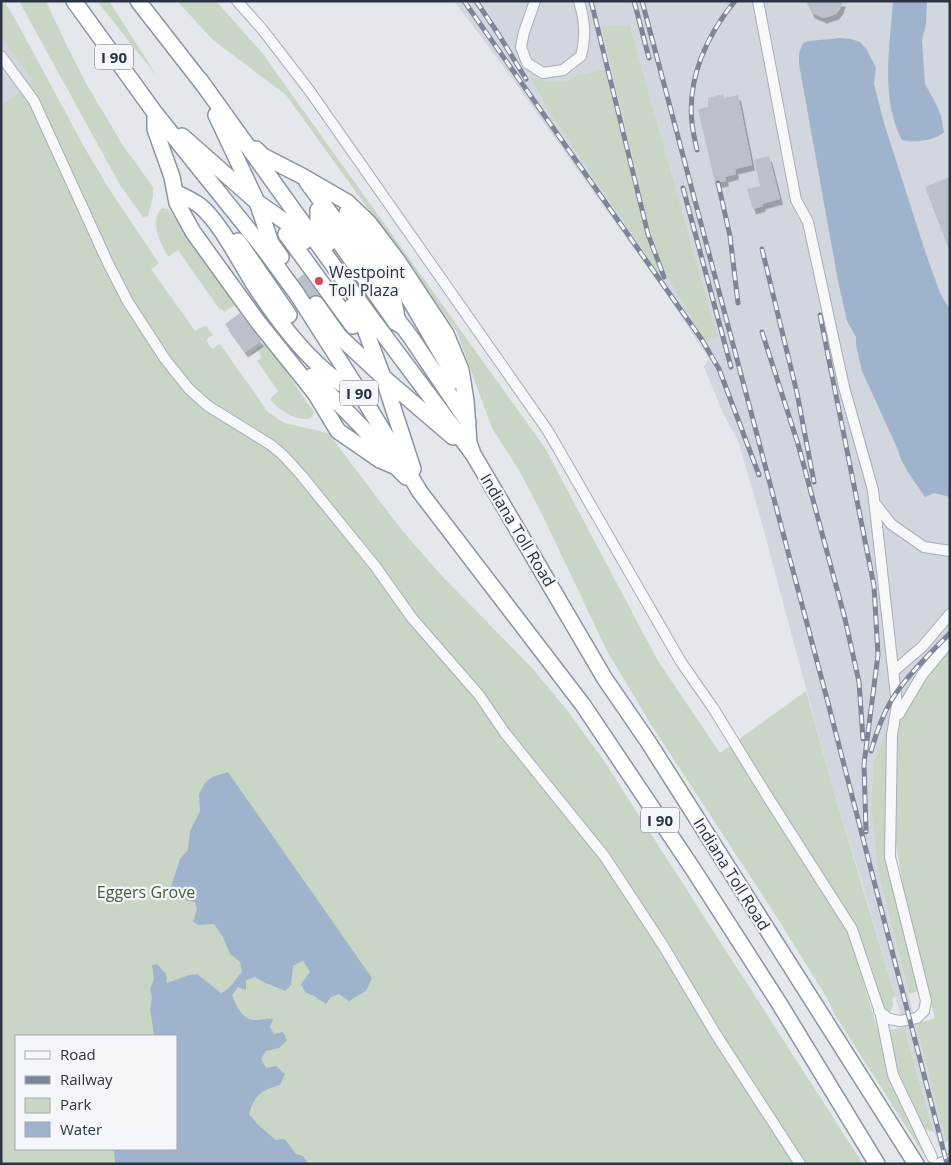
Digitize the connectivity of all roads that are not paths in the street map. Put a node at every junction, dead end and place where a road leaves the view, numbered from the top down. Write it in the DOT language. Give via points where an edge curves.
graph roads {
  1 [pos="74,1"];
  2 [pos="138,1"];
  3 [pos="237,1"];
  4 [pos="535,1"];
  5 [pos="579,1"];
  6 [pos="758,1"];
  7 [pos="172,44"];
  8 [pos="1,56"];
  9 [pos="200,80"];
  10 [pos="213,109"];
  11 [pos="154,111"];
  12 [pos="234,128"];
  13 [pos="248,140"];
  14 [pos="168,164"];
  15 [pos="280,166"];
  16 [pos="301,175"];
  17 [pos="216,189"];
  18 [pos="181,200"];
  19 [pos="201,200"];
  20 [pos="257,202"];
  21 [pos="229,216"];
  22 [pos="400,326"];
  23 [pos="299,337"];
  24 [pos="332,364"];
  25 [pos="304,367"];
  26 [pos="383,377"];
  27 [pos="359,392"];
  28 [pos="315,393"];
  29 [pos="468,423"];
  30 [pos="473,454"];
  31 [pos="417,488"];
  32 [pos="874,502"];
  33 [pos="950,550"];
  34 [pos="950,614"];
  35 [pos="950,641"];
  36 [pos="894,671"];
  37 [pos="894,723"];
  38 [pos="879,1011"];
  39 [pos="950,1159"];
  40 [pos="935,1160"];
  41 [pos="800,1164"];
  42 [pos="877,1164"];
  43 [pos="916,1164"];
  1 -- 11 [label="highway, I 90"];
  2 -- 7 [label="highway, I 90"];
  3 -- 38 [label="street" via="309,90 548,431 681,662 852,929"];
  4 -- 5 [label="street" via="522,47 527,63 543,73 563,70 581,56 585,33"];
  6 -- 32 [label="street" via="796,200 808,222 844,387"];
  7 -- 9 [label="highway, I 90"];
  7 -- 10 [label="highway"];
  8 -- 41 [label="street" via="34,101 108,263 128,302 165,359 208,406 284,456 375,566 412,618 479,696 605,857"];
  9 -- 10 [label="highway, I 90"];
  9 -- 12 [label="highway, I 90"];
  9 -- 13 [label="highway"];
  10 -- 12 [label="highway"];
  10 -- 20 [label="highway, I 90"];
  11 -- 14 [label="highway" via="155,129"];
  11 -- 17 [label="highway, I 90"];
  11 -- 20 [label="highway, I 90"];
  12 -- 13 [label="highway"];
  12 -- 30 [label="highway, I 90"];
  13 -- 15 [label="highway" via="263,156"];
  13 -- 16 [label="highway"];
  14 -- 18 [label="highway"];
  14 -- 19 [label="highway"];
  15 -- 16 [label="highway"];
  15 -- 22 [label="highway" via="318,210 319,228 373,310"];
  16 -- 22 [label="highway" via="392,297"];
  16 -- 29 [label="highway" via="347,202 370,223 418,291 446,334 461,370"];
  17 -- 21 [label="highway"];
  17 -- 27 [label="highway, I 90" via="310,312"];
  18 -- 23 [label="highway" via="199,206 214,221 263,297"];
  18 -- 25 [label="highway"];
  18 -- 28 [label="highway" via="180,211 193,232 258,322"];
  19 -- 21 [label="highway"];
  19 -- 23 [label="highway" via="219,216"];
  20 -- 26 [label="highway, I 90" via="272,243 339,336"];
  20 -- 26 [label="highway, I 90" via="294,228 362,321"];
  21 -- 24 [label="highway" via="328,353"];
  22 -- 29 [label="highway"];
  23 -- 24 [label="highway"];
  23 -- 25 [label="highway"];
  23 -- 27 [label="highway" via="335,379"];
  24 -- 27 [label="highway"];
  25 -- 28 [label="highway"];
  25 -- 31 [label="highway"];
  26 -- 30 [label="highway, I 90"];
  26 -- 31 [label="highway, I 90"];
  27 -- 31 [label="highway, I 90"];
  28 -- 31 [label="highway" via="338,431 396,467"];
  29 -- 30 [label="highway"];
  30 -- 43 [label="highway, Indiana Toll Road / I 90" via="605,679"];
  31 -- 42 [label="highway, Indiana Toll Road / I 90" via="593,720 763,978"];
  32 -- 33 [label="street" via="891,524 924,547"];
  32 -- 36 [label="street"];
  34 -- 36 [label="street" via="923,646"];
  35 -- 37 [label="street" via="922,675"];
  36 -- 37 [label="street" via="897,705"];
  37 -- 38 [label="street" via="890,857 926,1001 924,1011 917,1018 889,1019"];
  38 -- 40 [label="street" via="893,1075"];
  39 -- 40 [label="street"];
}
